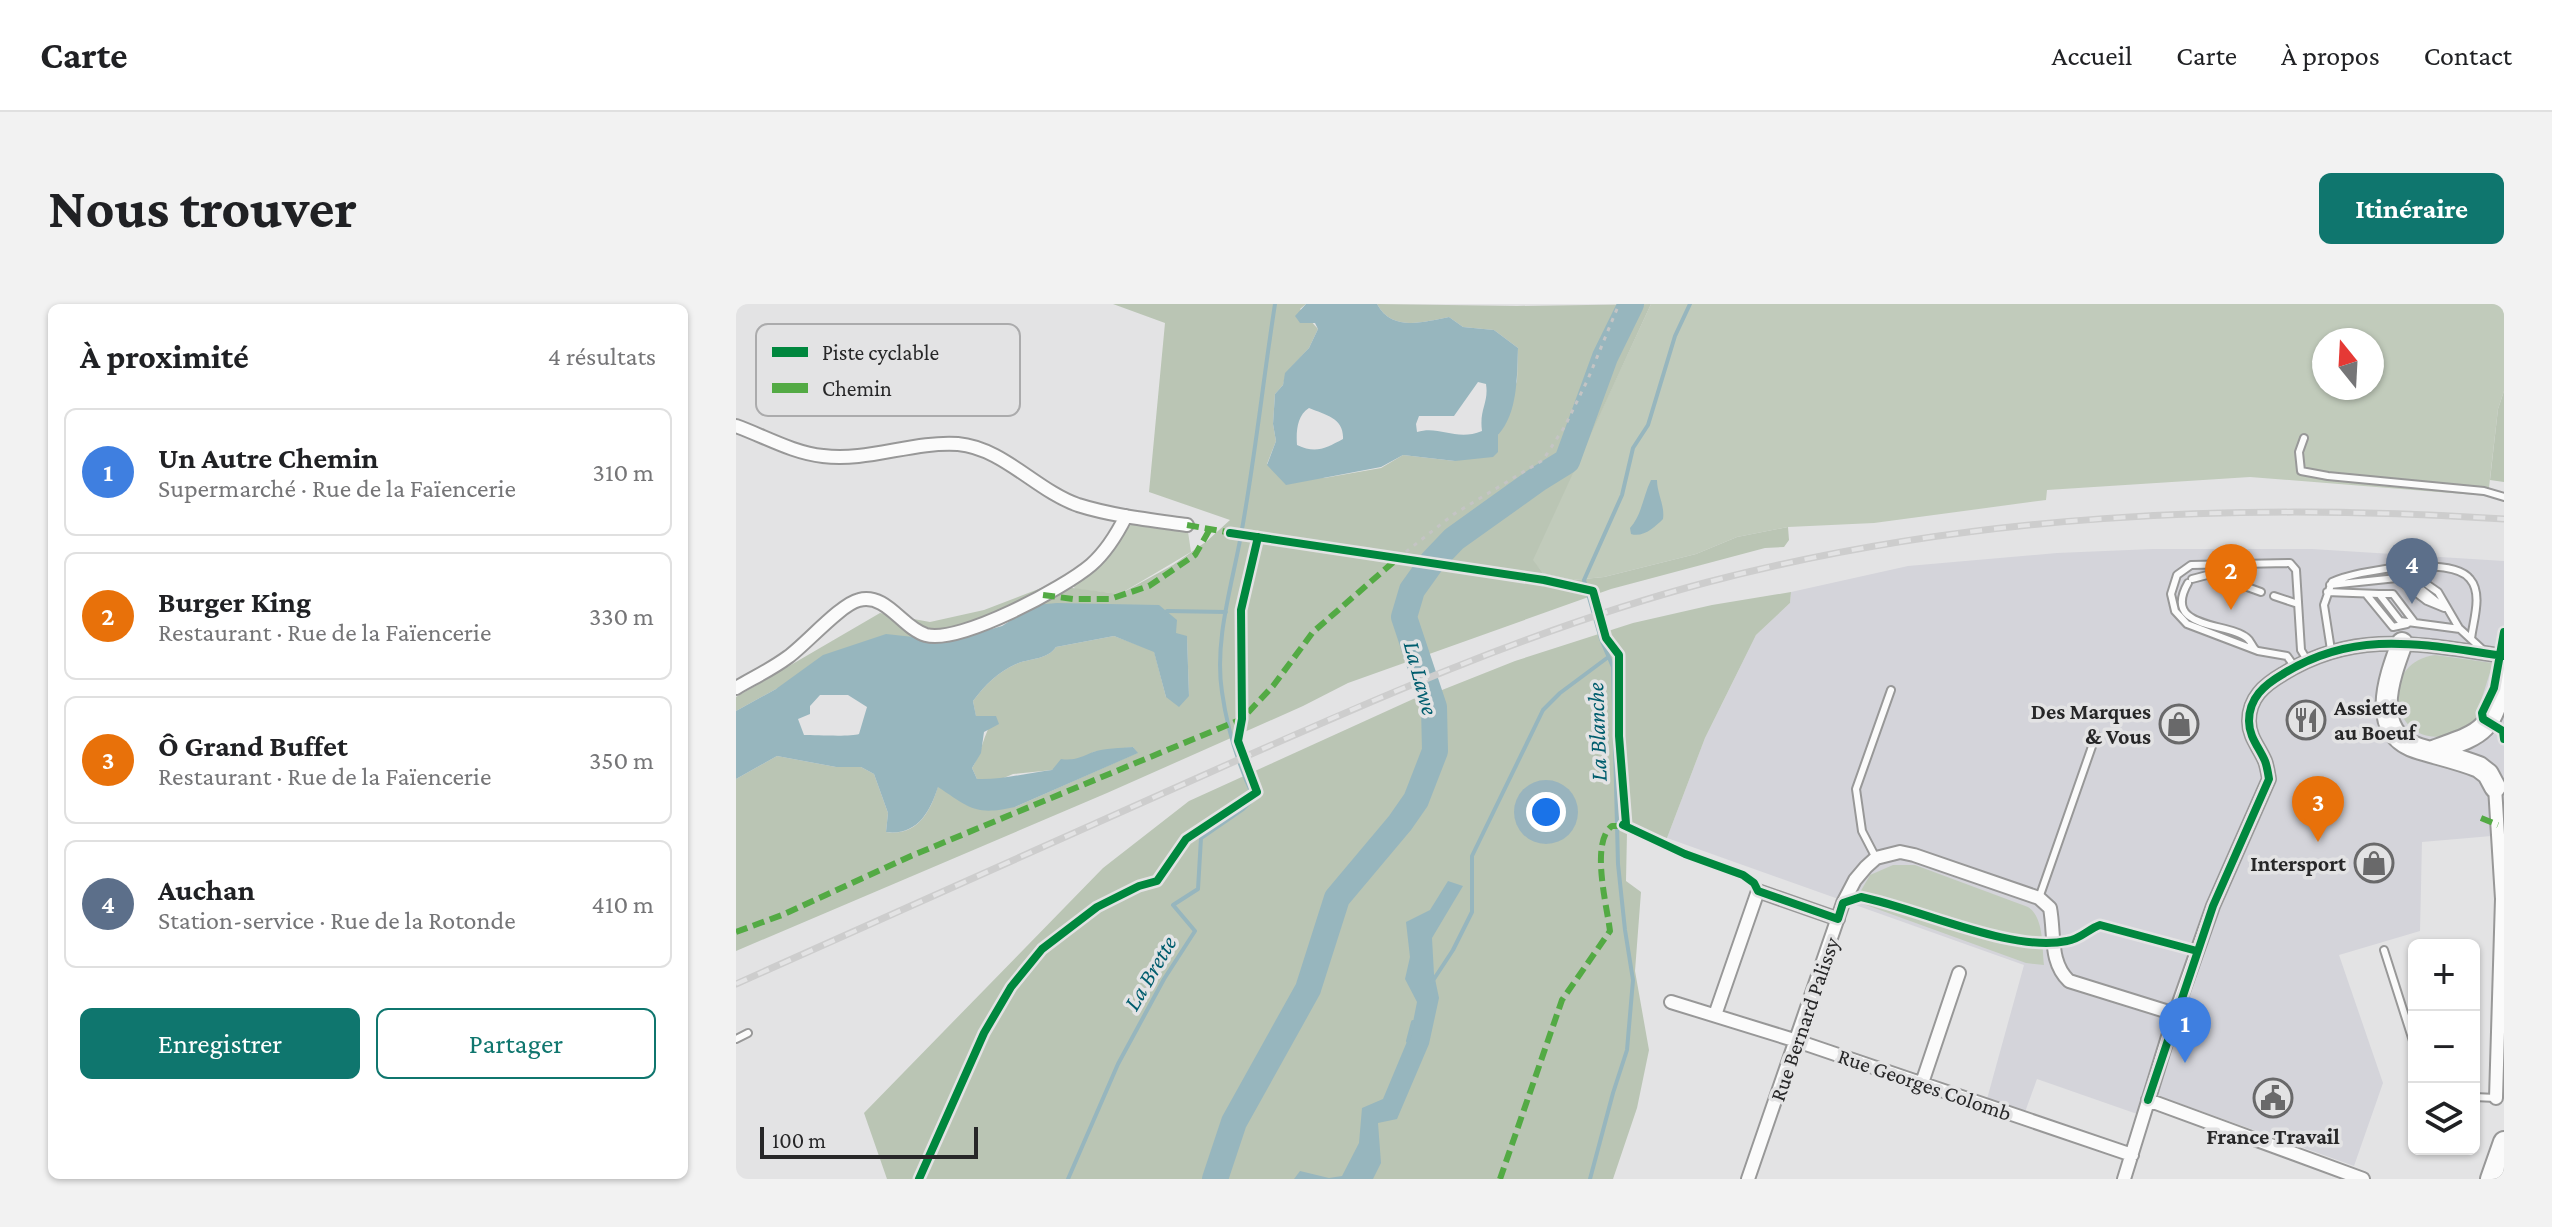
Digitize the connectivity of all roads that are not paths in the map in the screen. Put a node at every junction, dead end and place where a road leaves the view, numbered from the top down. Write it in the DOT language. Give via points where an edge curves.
graph roads {
  1 [pos="736,426"];
  2 [pos="2304,438"];
  3 [pos="2504,497"];
  4 [pos="1126,516"];
  5 [pos="1187,525"];
  6 [pos="2397,578"];
  7 [pos="2329,588"];
  8 [pos="2261,592"];
  9 [pos="2366,593"];
  10 [pos="2274,596"];
  11 [pos="2298,604"];
  12 [pos="2447,610"];
  13 [pos="2415,623"];
  14 [pos="2460,629"];
  15 [pos="2471,639"];
  16 [pos="2402,643"];
  17 [pos="2256,650"];
  18 [pos="2331,650"];
  19 [pos="2486,654"];
  20 [pos="2504,656"];
  21 [pos="2307,660"];
  22 [pos="2294,666"];
  23 [pos="2504,676"];
  24 [pos="736,688"];
  25 [pos="1891,690"];
  26 [pos="2096,735"];
  27 [pos="2433,751"];
  28 [pos="2495,787"];
  29 [pos="1876,858"];
  30 [pos="2039,898"];
  31 [pos="1838,919"];
  32 [pos="2384,950"];
  33 [pos="1959,973"];
  34 [pos="1671,1002"];
  35 [pos="2175,1014"];
  36 [pos="1715,1015"];
  37 [pos="2502,1018"];
  38 [pos="2408,1025"];
  39 [pos="748,1033"];
  40 [pos="736,1039"];
  41 [pos="1797,1041"];
  42 [pos="1922,1083"];
  43 [pos="2480,1097"];
  44 [pos="2496,1098"];
  45 [pos="2148,1100"];
  46 [pos="2504,1142"];
  47 [pos="2132,1155"];
  48 [pos="2354,1178"];
  49 [pos="1748,1179"];
  50 [pos="2124,1179"];
  51 [pos="2491,1179"];
  1 -- 4 [label="street" via="824,457 958,444 983,451 1076,504"];
  2 -- 3 [label="lane" via="2301,471"];
  4 -- 5 [label="street"];
  4 -- 24 [label="street" via="1116,538 1090,565 1033,601 983,624 953,635 929,636 874,599 858,600 787,658"];
  6 -- 7 [label="lane"];
  6 -- 12 [label="lane"];
  6 -- 12 [label="lane" via="2415,576 2438,592"];
  7 -- 9 [label="lane"];
  7 -- 15 [label="lane" via="2346,575 2429,566 2460,571 2477,594"];
  7 -- 18 [label="lane" via="2324,605"];
  8 -- 17 [label="lane" via="2211,574 2190,581 2183,599 2184,609 2200,623 2247,637"];
  9 -- 13 [label="lane" via="2393,594"];
  9 -- 13 [label="lane" via="2393,627"];
  10 -- 11 [label="lane"];
  11 -- 17 [label="lane" via="2296,570 2290,563 2191,565 2177,575 2172,604 2187,624"];
  11 -- 21 [label="lane" via="2301,650"];
  12 -- 14 [label="lane"];
  13 -- 14 [label="lane"];
  14 -- 15 [label="lane"];
  15 -- 19 [label="lane"];
  16 -- 18 [label="street"];
  16 -- 19 [label="street"];
  16 -- 27 [label="main road" via="2386,712 2409,744"];
  17 -- 22 [label="lane" via="2287,656"];
  18 -- 21 [label="street"];
  19 -- 20 [label="street"];
  21 -- 22 [label="street"];
  22 -- 35 [label="street" via="2264,686 2253,701 2249,723 2269,779 2213,906"];
  23 -- 27 [label="main road" via="2488,723 2476,736"];
  25 -- 29 [label="lane" via="1856,789 1862,831"];
  26 -- 30 [label="lane"];
  27 -- 28 [label="main road" via="2479,767"];
  28 -- 37 [label="street"];
  29 -- 30 [label="street" via="1900,852 1914,855"];
  29 -- 31 [label="street, Rue Bernard Palissy" via="1855,880"];
  30 -- 35 [label="street" via="2050,908 2059,971 2069,981"];
  31 -- 36 [label="street" via="1758,891"];
  31 -- 41 [label="street, Rue Bernard Palissy"];
  32 -- 38 [label="lane"];
  33 -- 42 [label="street"];
  34 -- 36 [label="street, Rue Georges Colomb"];
  35 -- 45 [label="street"];
  36 -- 41 [label="street, Rue Georges Colomb"];
  37 -- 44 [label="street"];
  39 -- 40 [label="lane"];
  41 -- 42 [label="street, Rue Georges Colomb"];
  41 -- 49 [label="street, Rue Bernard Palissy"];
  42 -- 47 [label="street, Rue Georges Colomb"];
  43 -- 44 [label="lane"];
  45 -- 47 [label="street"];
  45 -- 48 [label="street"];
  46 -- 51 [label="main road"];
  47 -- 50 [label="street"];
}
